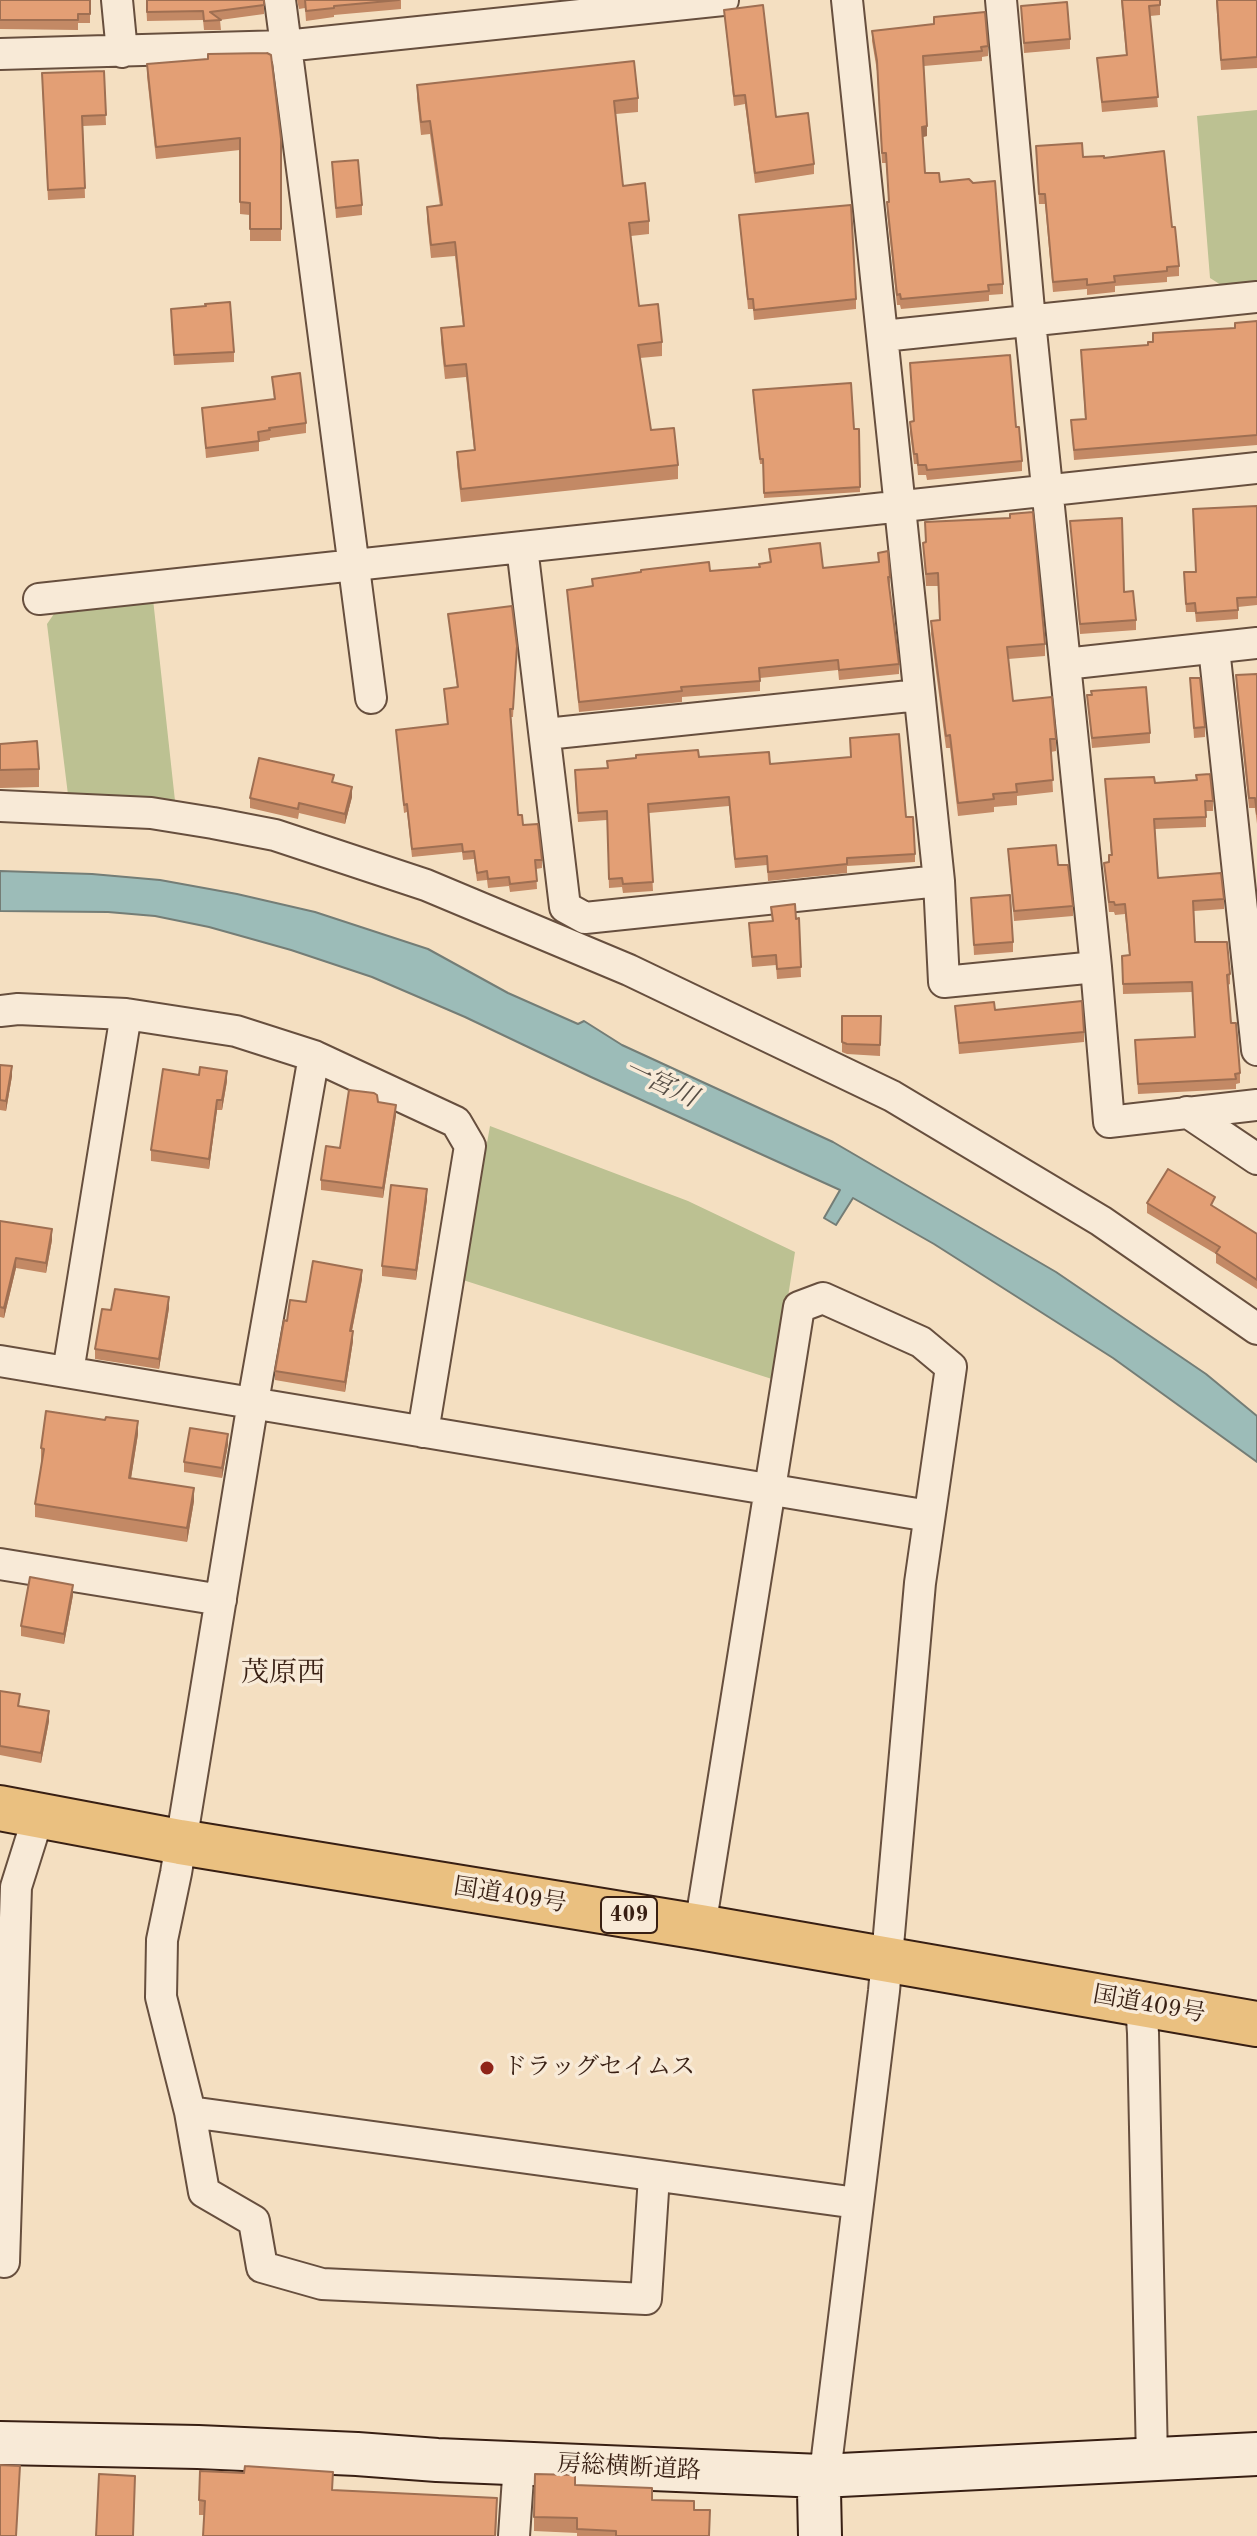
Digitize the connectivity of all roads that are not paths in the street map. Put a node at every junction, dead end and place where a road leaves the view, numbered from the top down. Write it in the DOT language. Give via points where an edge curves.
graph roads {
  1 [pos="117,0"];
  2 [pos="280,0"];
  3 [pos="723,0"];
  4 [pos="847,0"];
  5 [pos="1001,0"];
  6 [pos="647,4"];
  7 [pos="285,46"];
  8 [pos="122,52"];
  9 [pos="0,54"];
  10 [pos="1257,297"];
  11 [pos="1030,321"];
  12 [pos="883,336"];
  13 [pos="1257,468"];
  14 [pos="1047,490"];
  15 [pos="900,506"];
  16 [pos="522,547"];
  17 [pos="354,565"];
  18 [pos="39,599"];
  19 [pos="1257,643"];
  20 [pos="1214,648"];
  21 [pos="1065,664"];
  22 [pos="919,695"];
  23 [pos="371,698"];
  24 [pos="546,734"];
  25 [pos="0,806"];
  26 [pos="939,881"];
  27 [pos="1096,967"];
  28 [pos="0,1011"];
  29 [pos="126,1014"];
  30 [pos="1257,1050"];
  31 [pos="314,1056"];
  32 [pos="1257,1105"];
  33 [pos="1187,1112"];
  34 [pos="1257,1159"];
  35 [pos="1257,1329"];
  36 [pos="0,1361"];
  37 [pos="68,1372"];
  38 [pos="253,1402"];
  39 [pos="423,1432"];
  40 [pos="771,1491"];
  41 [pos="929,1516"];
  42 [pos="0,1564"];
  43 [pos="221,1600"];
  44 [pos="19,1811"];
  45 [pos="180,1842"];
  46 [pos="700,1927"];
  47 [pos="887,1959"];
  48 [pos="1141,2004"];
  49 [pos="1257,2024"];
  50 [pos="190,2112"];
  51 [pos="654,2176"];
  52 [pos="857,2203"];
  53 [pos="4,2262"];
  54 [pos="0,2443"];
  55 [pos="1257,2454"];
  56 [pos="1152,2460"];
  57 [pos="519,2463"];
  58 [pos="821,2476"];
  59 [pos="514,2536"];
  60 [pos="820,2536"];
  1 -- 8 [label="street"];
  2 -- 7 [label="street"];
  3 -- 6 [label="street"];
  4 -- 12 [label="street"];
  5 -- 11 [label="street"];
  6 -- 7 [label="street"];
  7 -- 8 [label="street"];
  7 -- 17 [label="street"];
  8 -- 9 [label="street"];
  10 -- 11 [label="street"];
  11 -- 12 [label="street"];
  11 -- 14 [label="street"];
  12 -- 15 [label="street"];
  13 -- 14 [label="street"];
  14 -- 15 [label="street"];
  14 -- 21 [label="street"];
  15 -- 16 [label="street"];
  15 -- 22 [label="street"];
  16 -- 17 [label="street"];
  16 -- 24 [label="street"];
  17 -- 18 [label="street"];
  17 -- 23 [label="street"];
  19 -- 20 [label="street"];
  20 -- 21 [label="street"];
  20 -- 30 [label="street"];
  21 -- 27 [label="street"];
  22 -- 24 [label="street"];
  22 -- 26 [label="street"];
  24 -- 26 [label="street" via="565,907 585,918"];
  25 -- 35 [label="street" via="151,813 213,823 275,835 426,885 629,970 892,1096 1101,1221"];
  26 -- 27 [label="street" via="944,982"];
  27 -- 33 [label="street" via="1109,1122"];
  28 -- 29 [label="street"];
  29 -- 31 [label="street" via="236,1031"];
  29 -- 37 [label="street"];
  31 -- 38 [label="street"];
  31 -- 39 [label="street" via="456,1122 470,1146"];
  32 -- 33 [label="street"];
  33 -- 34 [label="street"];
  36 -- 37 [label="street"];
  37 -- 38 [label="street"];
  38 -- 39 [label="street"];
  38 -- 43 [label="street"];
  39 -- 40 [label="street"];
  40 -- 41 [label="street"];
  40 -- 41 [label="street" via="799,1307 823,1298 921,1342 951,1367"];
  40 -- 46 [label="street"];
  41 -- 47 [label="street"];
  42 -- 43 [label="street"];
  43 -- 45 [label="street"];
  44 -- 45 [label="highway, 国道409号 / 409"];
  44 -- 53 [label="street"];
  45 -- 46 [label="highway, 国道409号 / 409"];
  45 -- 50 [label="street" via="162,1940 161,1997"];
  46 -- 47 [label="highway, 国道409号 / 409"];
  47 -- 48 [label="highway, 国道409号 / 409"];
  47 -- 52 [label="street"];
  48 -- 49 [label="highway, 国道409号 / 409"];
  48 -- 56 [label="street"];
  50 -- 51 [label="street"];
  50 -- 51 [label="street" via="204,2192 254,2221 262,2267 322,2284 646,2299"];
  51 -- 52 [label="street"];
  52 -- 58 [label="street"];
  54 -- 57 [label="street, 房総横断道路"];
  55 -- 56 [label="street, 房総横断道路"];
  56 -- 58 [label="street, 房総横断道路"];
  57 -- 58 [label="street, 房総横断道路"];
  57 -- 59 [label="street"];
  58 -- 60 [label="street"];
}
